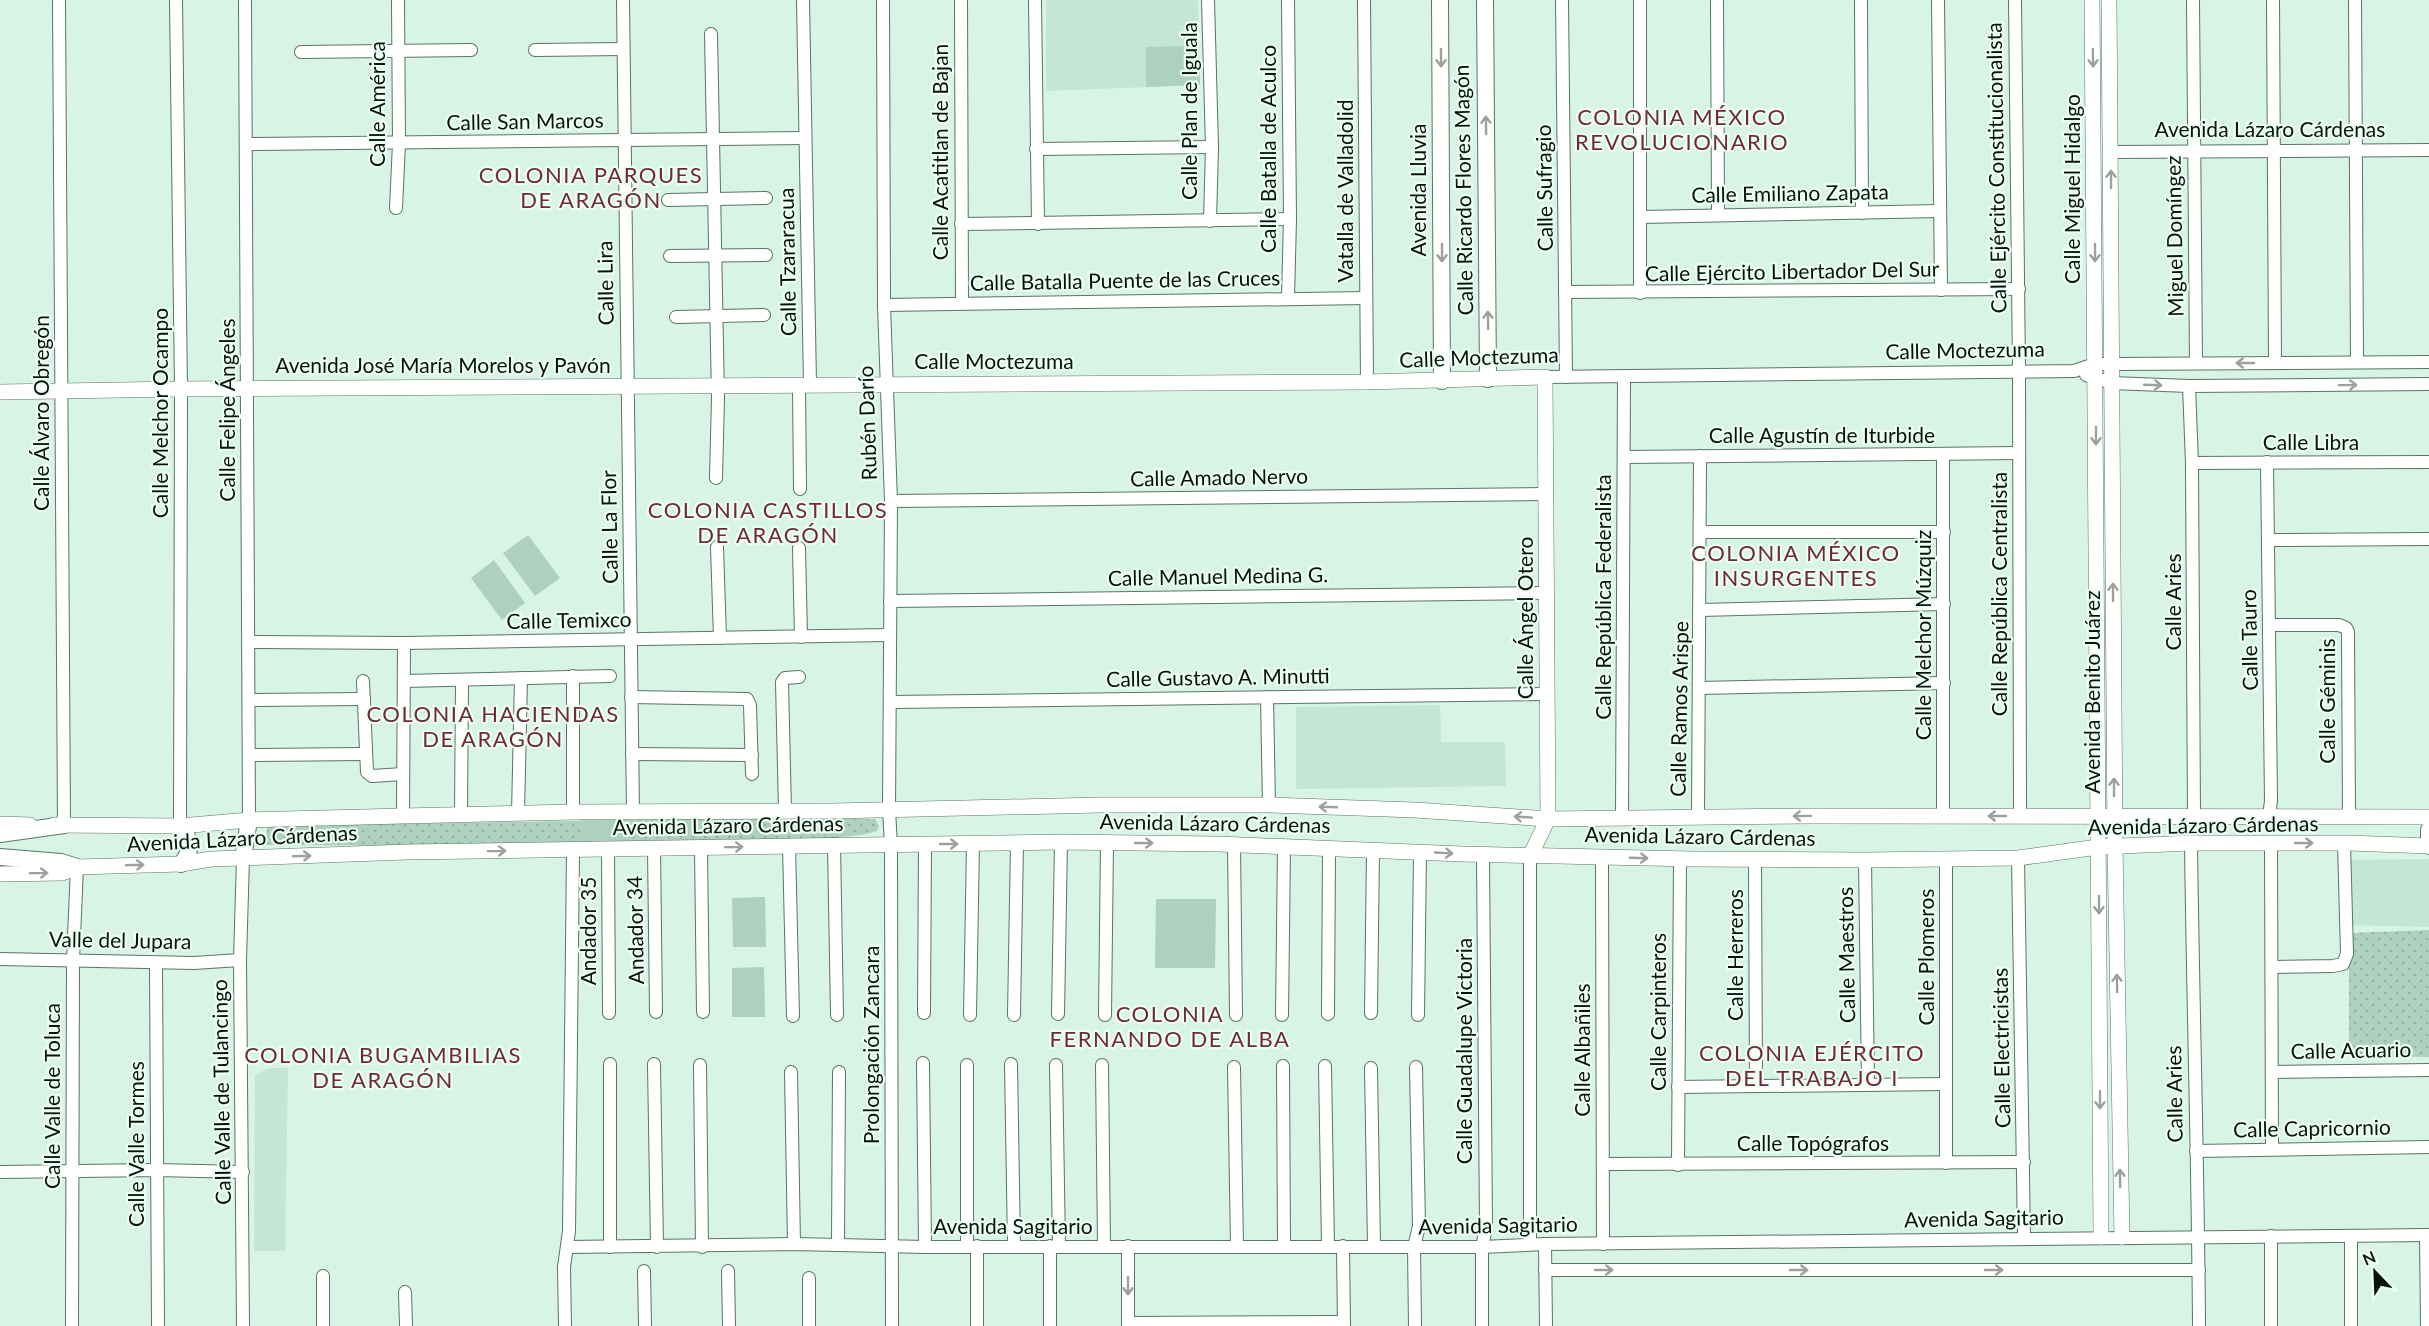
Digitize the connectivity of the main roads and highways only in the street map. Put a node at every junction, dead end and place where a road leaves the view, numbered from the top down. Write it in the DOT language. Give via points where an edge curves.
graph roads {
  1 [pos="1440,0"];
  2 [pos="1485,0"];
  3 [pos="1488,379"];
  4 [pos="1442,381"];
  5 [pos="249,820"];
  6 [pos="64,825"];
  7 [pos="180,826"];
  8 [pos="2429,830"];
  9 [pos="0,834"];
  10 [pos="2429,846"];
  11 [pos="0,857"];
  12 [pos="243,858"];
  13 [pos="181,864"];
  14 [pos="77,867"];
  1 -- 4 [label="main road, Avenida Lluvia, one-way"];
  3 -- 2 [label="main road, Calle Ricardo Flores Magón, one-way"];
  5 -- 12 [label="main road"];
  6 -- 9 [label="main road"];
  7 -- 13 [label="main road" via="190,847"];
  8 -- 10 [label="main road"];
  11 -- 14 [label="main road"];
}
